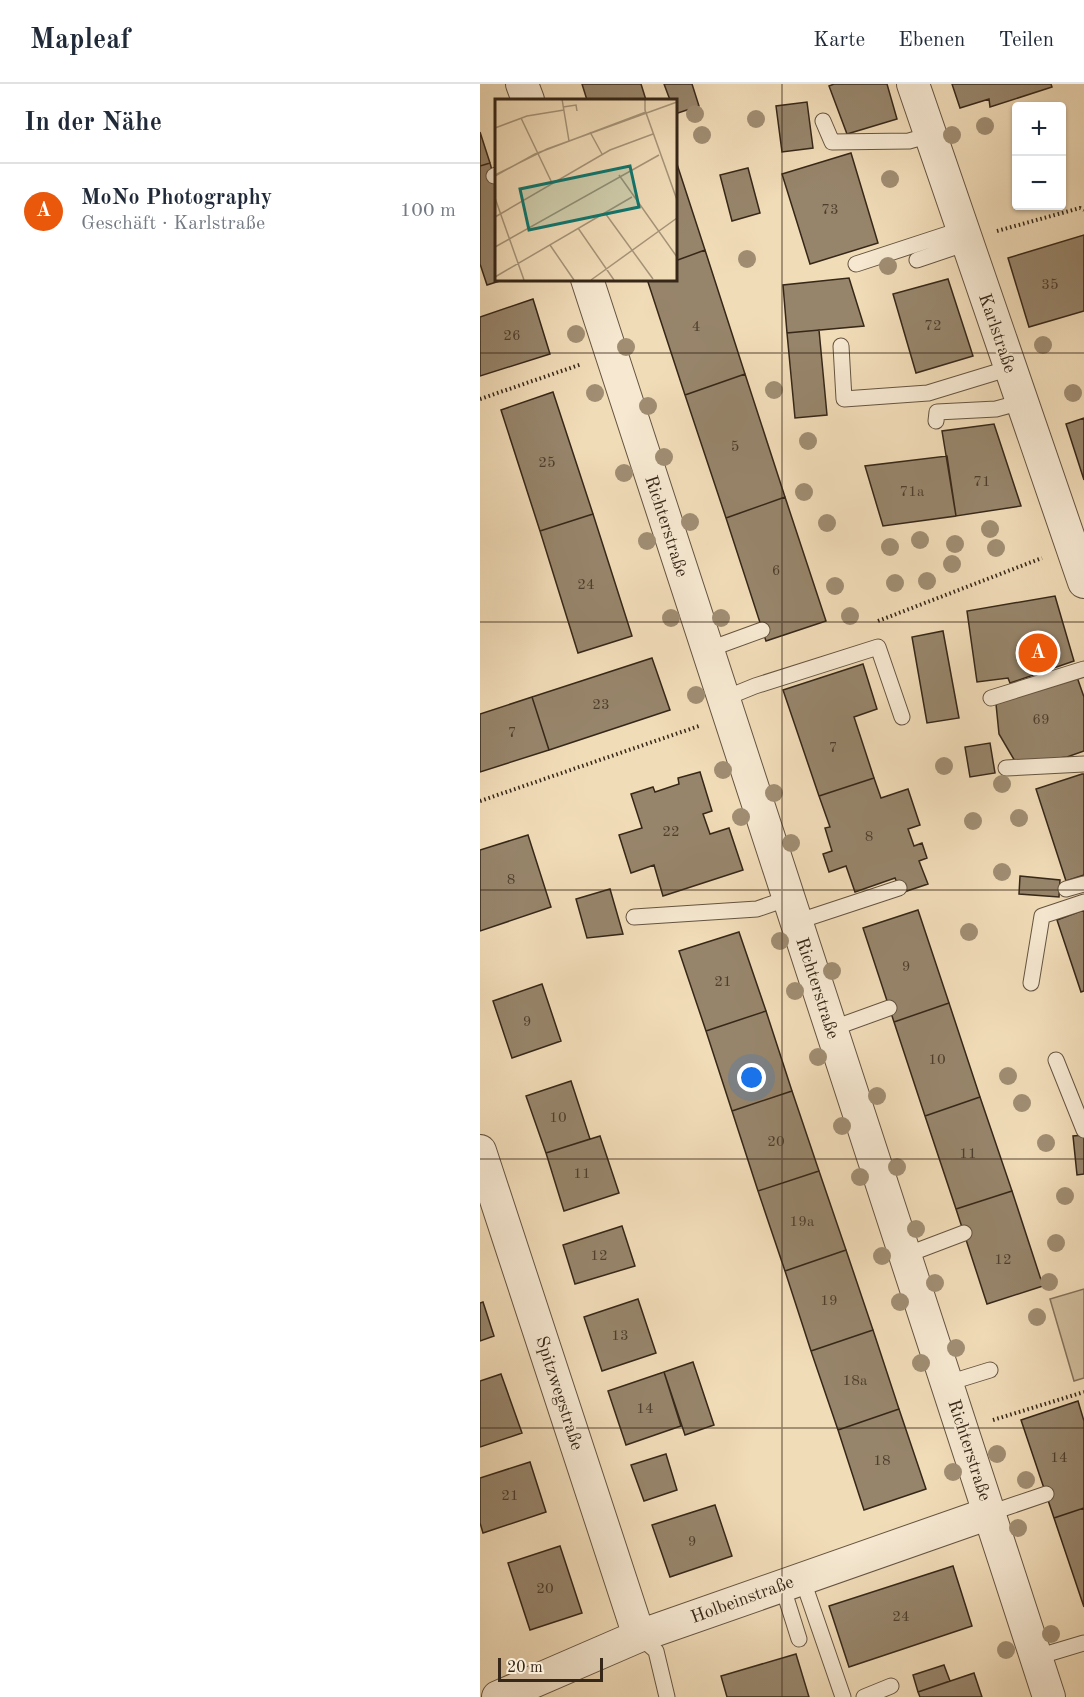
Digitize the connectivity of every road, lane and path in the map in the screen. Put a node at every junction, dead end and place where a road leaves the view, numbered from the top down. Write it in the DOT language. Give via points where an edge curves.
graph roads {
  1 [pos="522,84"];
  2 [pos="913,84"];
  3 [pos="528,99"];
  4 [pos="823,121"];
  5 [pos="930,135"];
  6 [pos="1083,208"];
  7 [pos="974,235"];
  8 [pos="917,260"];
  9 [pos="856,264"];
  10 [pos="587,280"];
  11 [pos="841,346"];
  12 [pos="613,354"];
  13 [pos="1010,368"];
  14 [pos="480,399"];
  15 [pos="1022,402"];
  16 [pos="936,421"];
  17 [pos="1078,546"];
  18 [pos="1084,582"];
  19 [pos="871,624"];
  20 [pos="762,630"];
  21 [pos="707,650"];
  22 [pos="1084,669"];
  23 [pos="991,698"];
  24 [pos="726,708"];
  25 [pos="902,717"];
  26 [pos="1084,764"];
  27 [pos="1006,768"];
  28 [pos="480,801"];
  29 [pos="1084,884"];
  30 [pos="899,888"];
  31 [pos="1066,889"];
  32 [pos="1084,902"];
  33 [pos="793,910"];
  34 [pos="634,917"];
  35 [pos="1031,983"];
  36 [pos="889,1008"];
  37 [pos="831,1029"];
  38 [pos="1056,1060"];
  39 [pos="1084,1130"];
  40 [pos="480,1150"];
  41 [pos="489,1207"];
  42 [pos="964,1233"];
  43 [pos="906,1255"];
  44 [pos="990,1370"];
  45 [pos="948,1383"];
  46 [pos="1084,1392"];
  47 [pos="963,1429"];
  48 [pos="1046,1494"];
  49 [pos="990,1513"];
  50 [pos="792,1581"];
  51 [pos="639,1636"];
  52 [pos="798,1640"];
  53 [pos="1084,1643"];
  54 [pos="1037,1657"];
  55 [pos="891,1686"];
  56 [pos="498,1697"];
  57 [pos="667,1697"];
  58 [pos="843,1697"];
  59 [pos="864,1697"];
  60 [pos="1049,1697"];
  1 -- 3 [label="street"];
  2 -- 5 [label="street, Karlstraße"];
  4 -- 5 [label="lane" via="832,142 909,141"];
  5 -- 7 [label="street, Karlstraße"];
  6 -- 7 [label="path"];
  7 -- 8 [label="lane"];
  7 -- 9 [label="lane"];
  7 -- 13 [label="street, Karlstraße"];
  10 -- 12 [label="street, Richterstraße"];
  11 -- 13 [label="lane" via="844,399 928,393"];
  12 -- 14 [label="path"];
  12 -- 21 [label="street, Richterstraße"];
  13 -- 15 [label="street, Karlstraße"];
  15 -- 16 [label="lane" via="996,409 937,412"];
  15 -- 17 [label="street, Karlstraße"];
  17 -- 18 [label="street, Karlstraße"];
  17 -- 19 [label="path"];
  20 -- 21 [label="lane"];
  21 -- 24 [label="street, Richterstraße"];
  22 -- 23 [label="lane"];
  24 -- 25 [label="lane" via="756,686 878,647"];
  24 -- 28 [label="path"];
  24 -- 33 [label="street, Richterstraße"];
  26 -- 27 [label="lane"];
  29 -- 31 [label="lane"];
  30 -- 33 [label="lane"];
  32 -- 35 [label="lane" via="1042,916"];
  33 -- 34 [label="lane"];
  33 -- 37 [label="street, Richterstraße"];
  36 -- 37 [label="lane"];
  37 -- 43 [label="street, Richterstraße"];
  38 -- 39 [label="lane"];
  40 -- 41 [label="street, Spitzwegstraße"];
  41 -- 51 [label="street, Spitzwegstraße"];
  42 -- 43 [label="lane"];
  43 -- 45 [label="street, Richterstraße"];
  44 -- 45 [label="lane"];
  45 -- 47 [label="street, Richterstraße"];
  46 -- 47 [label="path"];
  47 -- 49 [label="street, Richterstraße"];
  48 -- 49 [label="lane"];
  49 -- 50 [label="street, Holbeinstraße"];
  49 -- 54 [label="street, Richterstraße"];
  50 -- 51 [label="street, Holbeinstraße"];
  50 -- 52 [label="lane"];
  50 -- 58 [label="lane"];
  51 -- 56 [label="street, Holbeinstraße"];
  51 -- 57 [label="lane" via="656,1651"];
  53 -- 54 [label="lane"];
  54 -- 60 [label="street, Richterstraße"];
  55 -- 59 [label="lane"];
}
